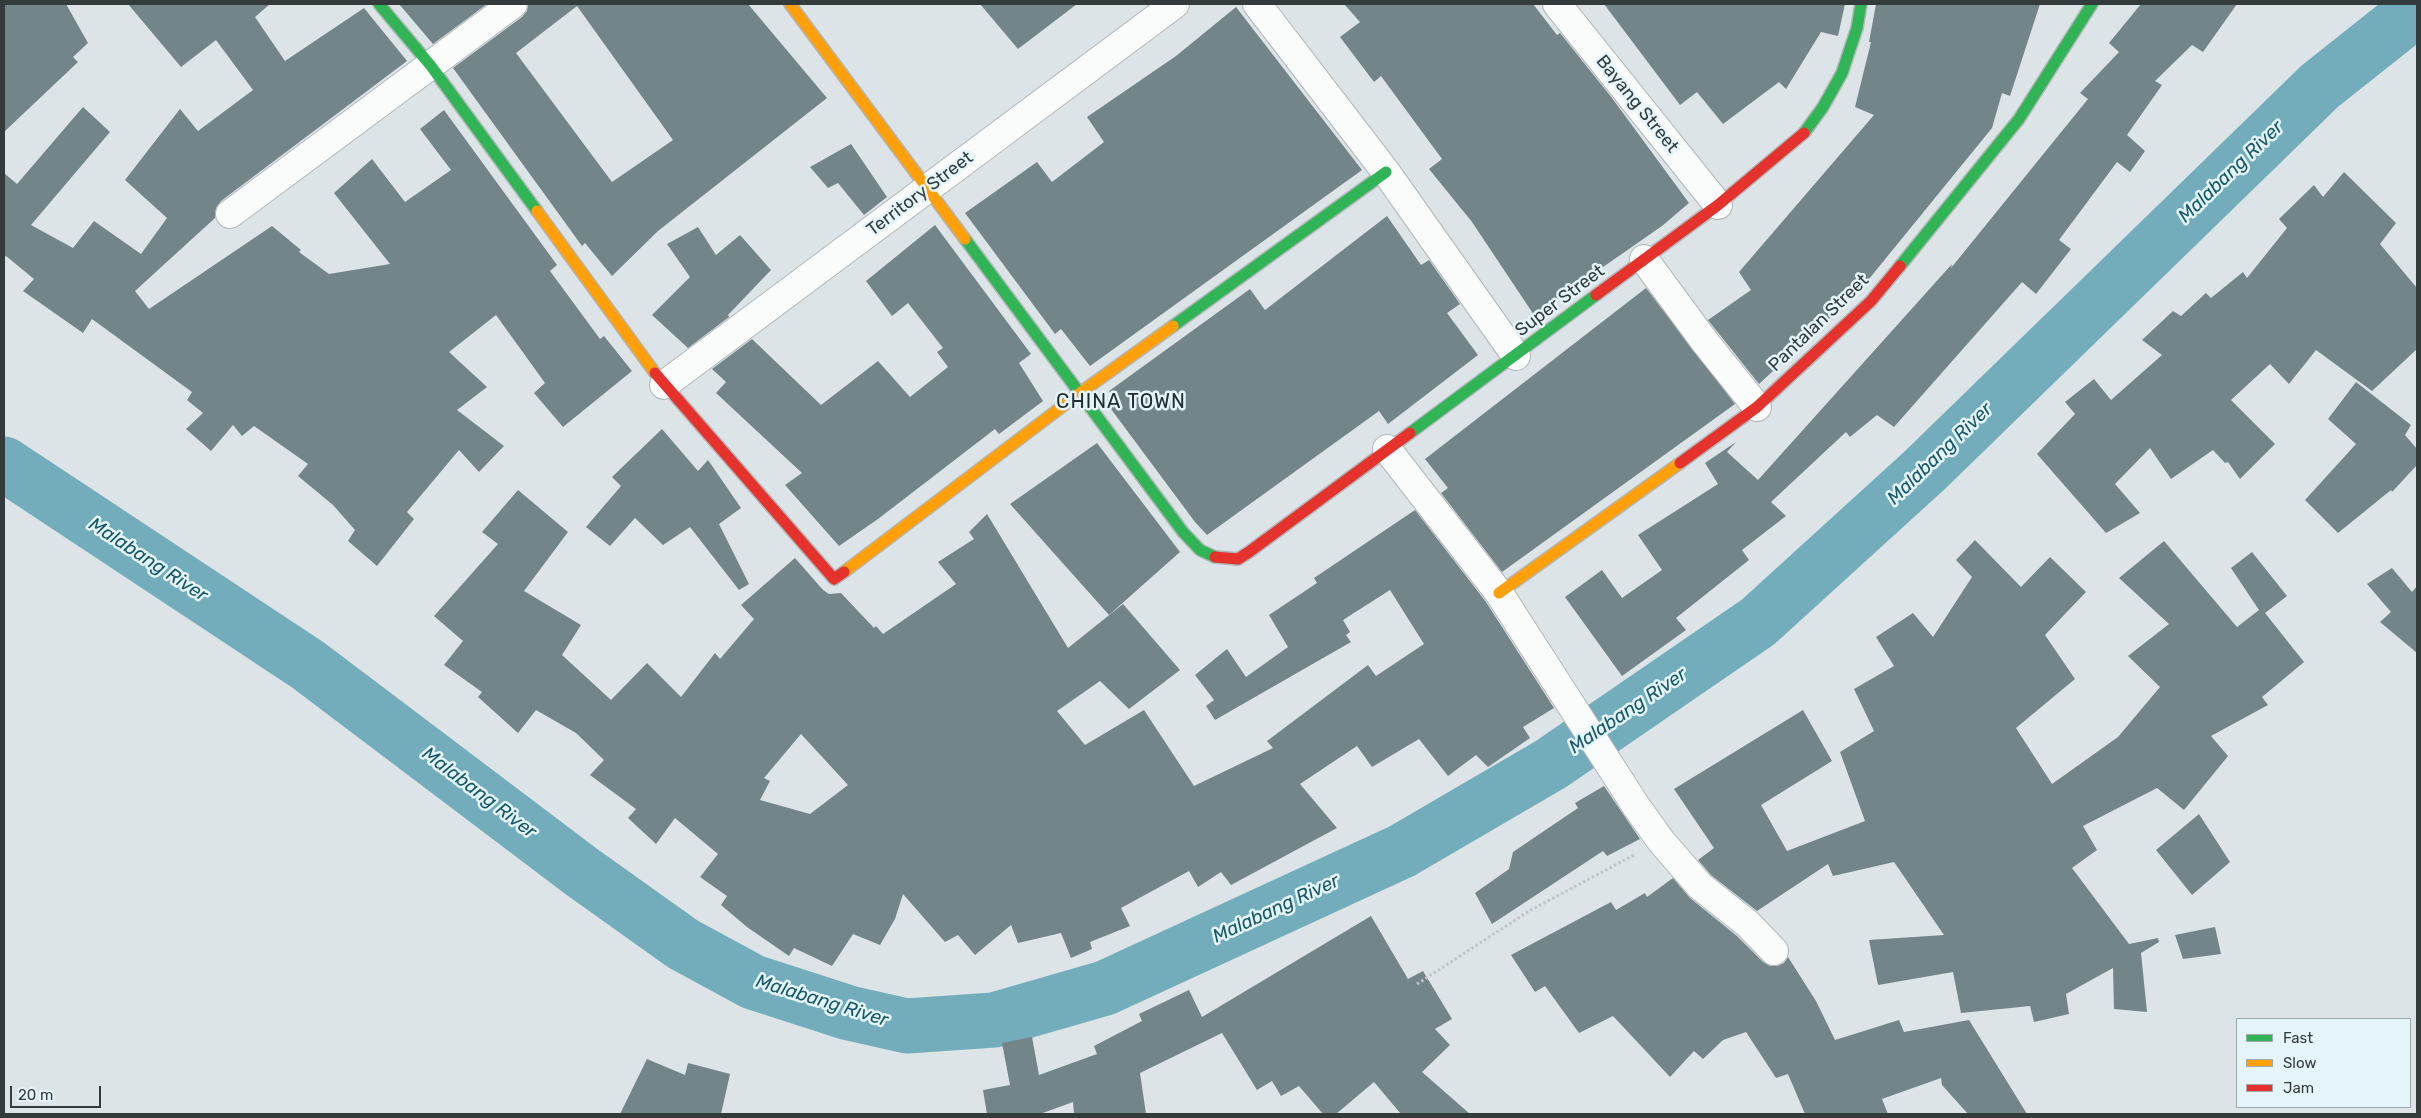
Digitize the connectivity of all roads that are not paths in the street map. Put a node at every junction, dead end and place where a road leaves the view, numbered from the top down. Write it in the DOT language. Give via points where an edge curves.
graph roads {
  1 [pos="379,4"];
  2 [pos="513,4"];
  3 [pos="790,4"];
  4 [pos="1176,4"];
  5 [pos="1257,4"];
  6 [pos="1557,4"];
  7 [pos="1861,4"];
  8 [pos="2092,5"];
  9 [pos="431,66"];
  10 [pos="1386,172"];
  11 [pos="928,188"];
  12 [pos="1718,205"];
  13 [pos="230,214"];
  14 [pos="1644,259"];
  15 [pos="1516,356"];
  16 [pos="664,385"];
  17 [pos="1080,393"];
  18 [pos="1757,407"];
  19 [pos="1387,449"];
  20 [pos="1499,593"];
  21 [pos="1774,951"];
  1 -- 9 [label="street"];
  2 -- 9 [label="street"];
  3 -- 11 [label="street"];
  4 -- 11 [label="street, Territory Street"];
  5 -- 10 [label="street"];
  6 -- 12 [label="street, Bayang Street"];
  7 -- 12 [label="street, Super Street" via="1857,28 1842,73 1823,107 1802,136"];
  8 -- 18 [label="street, Pantalan Street" via="2019,119 1963,191 1871,301"];
  9 -- 13 [label="street"];
  9 -- 16 [label="street"];
  10 -- 15 [label="street"];
  10 -- 17 [label="street"];
  11 -- 16 [label="street, Territory Street"];
  11 -- 17 [label="street"];
  12 -- 14 [label="street, Super Street"];
  14 -- 15 [label="street, Super Street"];
  14 -- 18 [label="street"];
  15 -- 19 [label="street, Super Street"];
  16 -- 17 [label="street" via="834,579"];
  17 -- 19 [label="street, Super Street" via="1191,542 1212,556 1238,559"];
  18 -- 20 [label="street, Pantalan Street"];
  19 -- 20 [label="street"];
  20 -- 21 [label="street" via="1661,841 1700,886 1748,924"];
}
